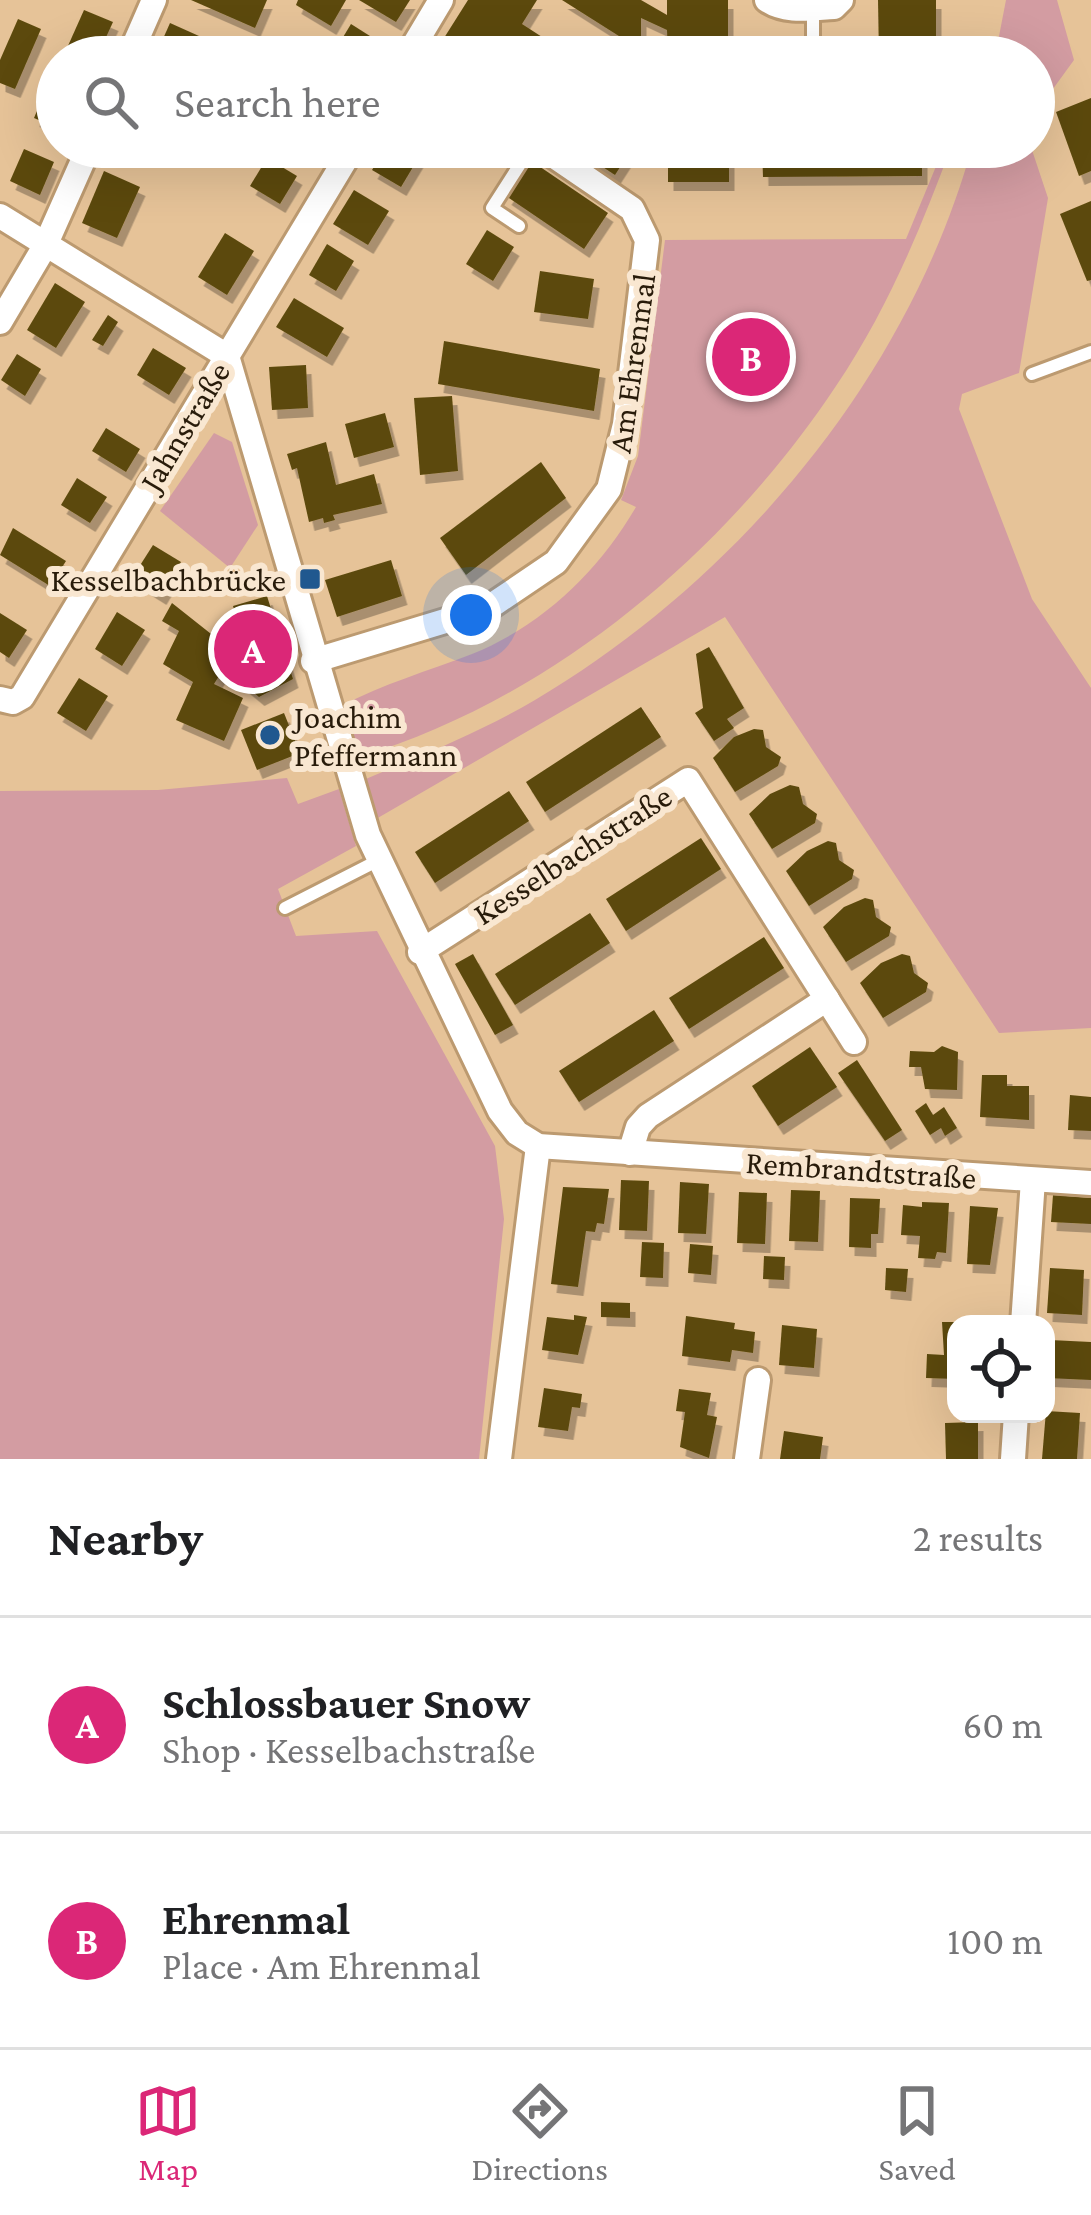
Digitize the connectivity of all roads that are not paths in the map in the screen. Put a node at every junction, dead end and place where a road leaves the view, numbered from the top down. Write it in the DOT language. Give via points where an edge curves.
graph roads {
  1 [pos="154,0"];
  2 [pos="441,0"];
  3 [pos="766,0"];
  4 [pos="841,0"];
  5 [pos="813,8"];
  6 [pos="138,36"];
  7 [pos="420,36"];
  8 [pos="813,36"];
  9 [pos="80,168"];
  10 [pos="340,168"];
  11 [pos="518,168"];
  12 [pos="572,168"];
  13 [pos="0,216"];
  14 [pos="519,226"];
  15 [pos="45,246"];
  16 [pos="0,322"];
  17 [pos="1091,352"];
  18 [pos="227,356"];
  19 [pos="1032,374"];
  20 [pos="313,661"];
  21 [pos="6,701"];
  22 [pos="377,860"];
  23 [pos="285,908"];
  24 [pos="420,952"];
  25 [pos="827,999"];
  26 [pos="854,1042"];
  27 [pos="538,1146"];
  28 [pos="630,1153"];
  29 [pos="1033,1180"];
  30 [pos="1091,1183"];
  31 [pos="1024,1315"];
  32 [pos="758,1380"];
  33 [pos="1015,1423"];
  34 [pos="499,1459"];
  35 [pos="747,1459"];
  36 [pos="1013,1459"];
  1 -- 6 [label="street"];
  2 -- 7 [label="street"];
  3 -- 5 [label="street"];
  4 -- 5 [label="street" via="835,8"];
  5 -- 8 [label="lane"];
  9 -- 15 [label="street"];
  10 -- 18 [label="street, Jahnstraße"];
  11 -- 14 [label="lane" via="492,208"];
  12 -- 20 [label="street, Am Ehrenmal" via="632,209 647,240 625,424 609,489 556,562 507,597 467,618"];
  13 -- 15 [label="street"];
  15 -- 16 [label="street"];
  15 -- 18 [label="street"];
  17 -- 19 [label="lane"];
  18 -- 20 [label="street"];
  18 -- 21 [label="street, Jahnstraße" via="22,697"];
  20 -- 22 [label="street"];
  22 -- 23 [label="lane"];
  22 -- 24 [label="street"];
  24 -- 25 [label="street, Kesselbachstraße" via="688,780"];
  24 -- 27 [label="street" via="500,1111"];
  25 -- 26 [label="street, Kesselbachstraße"];
  25 -- 28 [label="street" via="648,1116"];
  27 -- 28 [label="street"];
  27 -- 34 [label="street"];
  28 -- 29 [label="street, Rembrandtstraße"];
  29 -- 30 [label="street, Rembrandtstraße"];
  29 -- 31 [label="street"];
  32 -- 35 [label="street"];
  33 -- 36 [label="street"];
}
